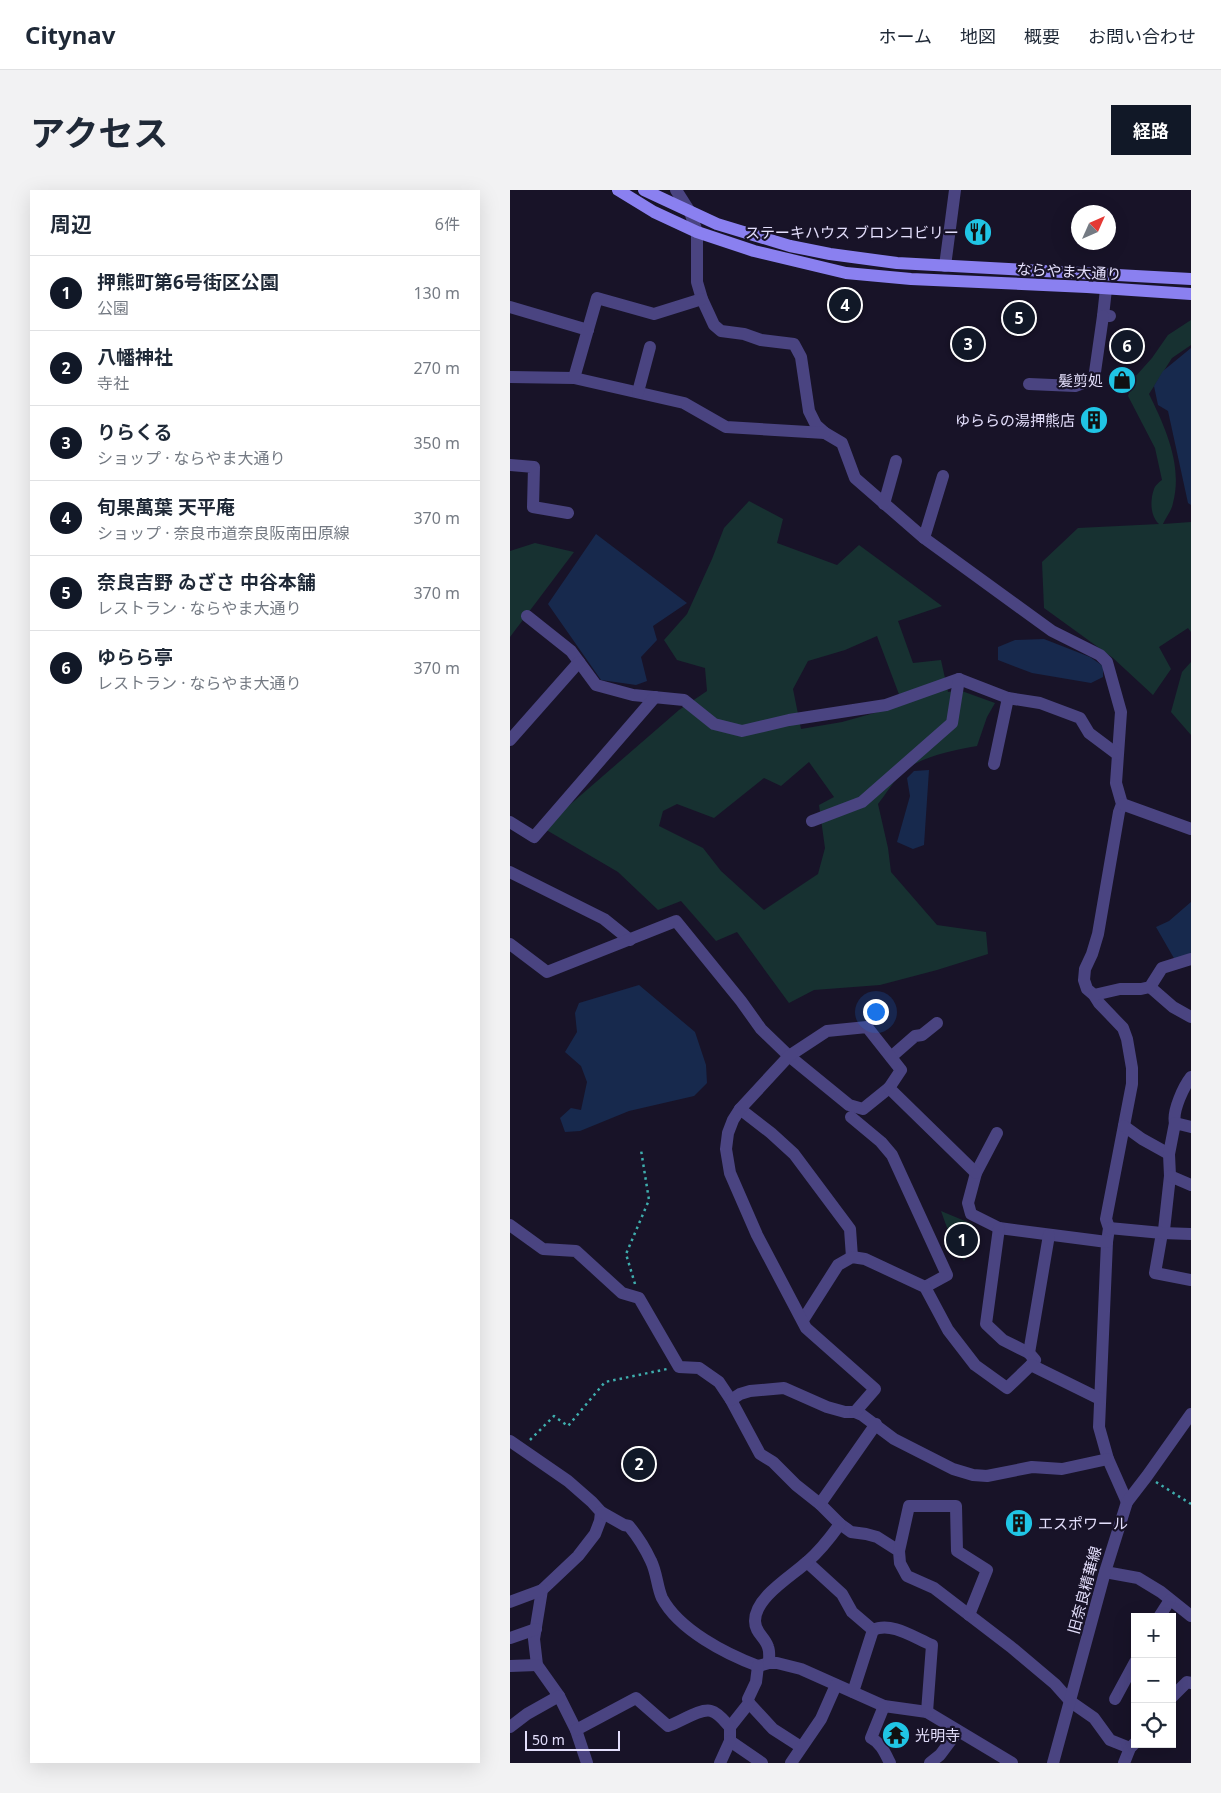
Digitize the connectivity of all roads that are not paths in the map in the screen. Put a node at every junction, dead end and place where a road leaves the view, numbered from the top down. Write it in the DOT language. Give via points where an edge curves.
graph roads {
  1 [pos="618,190"];
  2 [pos="644,190"];
  3 [pos="676,190"];
  4 [pos="955,190"];
  5 [pos="690,212"];
  6 [pos="697,232"];
  7 [pos="945,266"];
  8 [pos="1191,279"];
  9 [pos="1106,288"];
  10 [pos="1191,294"];
  11 [pos="702,299"];
  12 [pos="510,307"];
  13 [pos="588,330"];
  14 [pos="650,347"];
  15 [pos="510,377"];
  16 [pos="574,378"];
  17 [pos="1029,384"];
  18 [pos="638,392"];
  19 [pos="825,433"];
  20 [pos="896,461"];
  21 [pos="510,465"];
  22 [pos="943,476"];
  23 [pos="884,504"];
  24 [pos="568,512"];
  25 [pos="924,538"];
  26 [pos="527,616"];
  27 [pos="579,662"];
  28 [pos="960,679"];
  29 [pos="655,697"];
  30 [pos="1008,698"];
  31 [pos="510,740"];
  32 [pos="1117,754"];
  33 [pos="994,764"];
  34 [pos="1122,804"];
  35 [pos="812,821"];
  36 [pos="510,822"];
  37 [pos="1191,829"];
  38 [pos="510,872"];
  39 [pos="630,940"];
  40 [pos="510,944"];
  41 [pos="1191,959"];
  42 [pos="1150,987"];
  43 [pos="1094,995"];
  44 [pos="1191,1017"];
  45 [pos="937,1023"];
  46 [pos="789,1056"];
  47 [pos="891,1057"];
  48 [pos="1191,1077"];
  49 [pos="889,1088"];
  50 [pos="740,1109"];
  51 [pos="851,1117"];
  52 [pos="1175,1122"];
  53 [pos="1124,1126"];
  54 [pos="1191,1127"];
  55 [pos="997,1134"];
  56 [pos="1169,1154"];
  57 [pos="976,1172"];
  58 [pos="1170,1176"];
  59 [pos="1191,1184"];
  60 [pos="510,1226"];
  61 [pos="999,1228"];
  62 [pos="1110,1228"];
  63 [pos="1162,1233"];
  64 [pos="1191,1234"];
  65 [pos="1049,1235"];
  66 [pos="1107,1242"];
  67 [pos="852,1257"];
  68 [pos="1191,1280"];
  69 [pos="925,1287"];
  70 [pos="803,1320"];
  71 [pos="1030,1359"];
  72 [pos="1100,1399"];
  73 [pos="731,1400"];
  74 [pos="855,1412"];
  75 [pos="1191,1414"];
  76 [pos="876,1424"];
  77 [pos="510,1441"];
  78 [pos="1108,1459"];
  79 [pos="1127,1502"];
  80 [pos="820,1504"];
  81 [pos="600,1512"];
  82 [pos="840,1524"];
  83 [pos="899,1551"];
  84 [pos="807,1562"];
  85 [pos="1105,1572"];
  86 [pos="542,1590"];
  87 [pos="1170,1600"];
  88 [pos="510,1602"];
  89 [pos="1162,1613"];
  90 [pos="969,1615"];
  91 [pos="1191,1616"];
  92 [pos="536,1629"];
  93 [pos="873,1630"];
  94 [pos="510,1638"];
  95 [pos="763,1664"];
  96 [pos="537,1665"];
  97 [pos="510,1666"];
  98 [pos="1131,1669"];
  99 [pos="1191,1683"];
  100 [pos="836,1685"];
  101 [pos="853,1692"];
  102 [pos="1176,1693"];
  103 [pos="559,1696"];
  104 [pos="1115,1699"];
  105 [pos="1071,1702"];
  106 [pos="749,1704"];
  107 [pos="884,1706"];
  108 [pos="926,1712"];
  109 [pos="510,1727"];
  110 [pos="730,1727"];
  111 [pos="576,1730"];
  112 [pos="958,1731"];
  113 [pos="730,1741"];
  114 [pos="1131,1746"];
  115 [pos="802,1747"];
  116 [pos="1131,1748"];
  117 [pos="939,1760"];
  118 [pos="587,1763"];
  119 [pos="720,1763"];
  120 [pos="762,1763"];
  121 [pos="791,1763"];
  122 [pos="890,1763"];
  123 [pos="1012,1763"];
  124 [pos="1053,1763"];
  125 [pos="1124,1763"];
  1 -- 6 [label="street, ならやま大通り" via="654,212"];
  2 -- 5 [label="street, ならやま大通り"];
  3 -- 5 [label="street"];
  4 -- 7 [label="street"];
  5 -- 6 [label="street"];
  5 -- 7 [label="street, ならやま大通り" via="723,226 790,246 897,263"];
  6 -- 9 [label="street, ならやま大通り" via="754,251 846,273"];
  6 -- 11 [label="street" via="697,282"];
  7 -- 8 [label="street, ならやま大通り"];
  9 -- 10 [label="street, ならやま大通り"];
  9 -- 17 [label="street" via="1106,316 1094,379 1075,386"];
  11 -- 13 [label="street" via="654,314 597,298"];
  11 -- 19 [label="street" via="721,331 794,344 801,357 809,411 816,425"];
  12 -- 13 [label="street"];
  13 -- 16 [label="street"];
  14 -- 18 [label="street"];
  15 -- 16 [label="street"];
  16 -- 18 [label="street"];
  18 -- 19 [label="street" via="684,403 726,427"];
  19 -- 23 [label="street" via="842,443 855,478"];
  20 -- 23 [label="street"];
  21 -- 24 [label="street" via="534,467 533,507"];
  22 -- 25 [label="street"];
  23 -- 25 [label="street"];
  25 -- 32 [label="street" via="1052,631 1100,655 1107,662 1121,712"];
  26 -- 27 [label="street" via="571,651"];
  27 -- 29 [label="street" via="596,685"];
  27 -- 31 [label="street"];
  28 -- 29 [label="street" via="886,706 789,720 742,731 714,724 684,700"];
  28 -- 30 [label="street"];
  28 -- 35 [label="street" via="952,723 862,802"];
  29 -- 36 [label="street" via="534,837"];
  30 -- 32 [label="street" via="1040,703 1080,718 1090,733"];
  30 -- 33 [label="street"];
  32 -- 34 [label="street" via="1116,783"];
  34 -- 37 [label="street"];
  34 -- 43 [label="street" via="1098,934 1085,969 1087,989"];
  38 -- 39 [label="street" via="604,919"];
  39 -- 40 [label="street" via="547,972"];
  39 -- 46 [label="street" via="676,921 761,1029"];
  41 -- 42 [label="street" via="1162,968"];
  42 -- 43 [label="street"];
  42 -- 44 [label="street" via="1173,1007"];
  43 -- 53 [label="street" via="1123,1028 1127,1039 1132,1084"];
  45 -- 47 [label="street" via="922,1036 914,1036"];
  46 -- 47 [label="street" via="827,1031 867,1027"];
  46 -- 49 [label="street" via="849,1105 863,1109"];
  46 -- 50 [label="street"];
  47 -- 49 [label="street" via="901,1070"];
  48 -- 52 [label="street" via="1175,1112"];
  49 -- 57 [label="street"];
  50 -- 67 [label="street" via="794,1154 850,1229"];
  50 -- 70 [label="street" via="728,1133 726,1149 730,1172 757,1235"];
  51 -- 69 [label="street" via="892,1155 947,1275"];
  52 -- 54 [label="street"];
  52 -- 56 [label="street"];
  53 -- 56 [label="street"];
  53 -- 62 [label="street" via="1106,1219"];
  55 -- 57 [label="street"];
  56 -- 58 [label="street"];
  57 -- 61 [label="street" via="968,1203 971,1214"];
  58 -- 59 [label="street"];
  58 -- 63 [label="street"];
  60 -- 73 [label="street" via="542,1249 576,1251 622,1293 639,1298 679,1367 699,1368 719,1382"];
  61 -- 65 [label="street"];
  61 -- 71 [label="street" via="986,1324"];
  62 -- 63 [label="street"];
  62 -- 66 [label="street"];
  63 -- 64 [label="street"];
  63 -- 68 [label="street" via="1155,1273"];
  65 -- 66 [label="street"];
  65 -- 71 [label="street"];
  66 -- 72 [label="street"];
  67 -- 69 [label="street" via="865,1259"];
  67 -- 70 [label="street" via="838,1265"];
  69 -- 71 [label="street" via="948,1330 975,1365 1000,1384 1007,1388"];
  70 -- 74 [label="street" via="806,1328 874,1389"];
  71 -- 72 [label="street"];
  72 -- 78 [label="street" via="1099,1427"];
  73 -- 74 [label="street" via="750,1391 784,1388 827,1407"];
  73 -- 80 [label="street" via="760,1454"];
  74 -- 76 [label="street"];
  75 -- 79 [label="street, 旧奈良精華線"];
  76 -- 78 [label="street" via="894,1438 953,1470 973,1476 1032,1467 1062,1469"];
  76 -- 80 [label="street"];
  77 -- 81 [label="street" via="568,1481"];
  78 -- 79 [label="street"];
  79 -- 85 [label="street, 旧奈良精華線"];
  80 -- 82 [label="street"];
  81 -- 86 [label="street" via="595,1534 578,1556"];
  81 -- 95 [label="street" via="630,1526 646,1548 662,1598 685,1624 720,1650"];
  82 -- 83 [label="street" via="852,1532 877,1537"];
  82 -- 84 [label="street"];
  83 -- 90 [label="street" via="907,1576 934,1588"];
  83 -- 90 [label="street" via="909,1506 956,1506 956,1551 987,1570"];
  84 -- 93 [label="street" via="842,1594 852,1612"];
  84 -- 95 [label="street" via="774,1588 755,1618 756,1631 769,1648"];
  85 -- 87 [label="street" via="1138,1578"];
  85 -- 105 [label="street, 旧奈良精華線"];
  86 -- 88 [label="street"];
  86 -- 92 [label="street"];
  87 -- 89 [label="street"];
  87 -- 91 [label="street"];
  90 -- 105 [label="street" via="1055,1684"];
  92 -- 94 [label="street"];
  92 -- 96 [label="street"];
  93 -- 101 [label="street"];
  93 -- 108 [label="street" via="888,1628 932,1645"];
  95 -- 100 [label="street" via="802,1669"];
  95 -- 106 [label="street" via="748,1699"];
  96 -- 97 [label="street"];
  96 -- 103 [label="street"];
  98 -- 104 [label="street"];
  99 -- 102 [label="street" via="1187,1682"];
  100 -- 101 [label="street"];
  100 -- 115 [label="street" via="821,1719"];
  101 -- 107 [label="street"];
  103 -- 109 [label="street"];
  103 -- 111 [label="street"];
  105 -- 114 [label="street" via="1094,1718 1110,1740"];
  105 -- 124 [label="street, 旧奈良精華線"];
  106 -- 110 [label="street"];
  106 -- 115 [label="street" via="772,1729"];
  107 -- 108 [label="street"];
  107 -- 122 [label="street" via="871,1738 877,1741"];
  108 -- 112 [label="street"];
  110 -- 111 [label="street" via="711,1711 668,1726 636,1698"];
  110 -- 113 [label="street"];
  111 -- 118 [label="street"];
  112 -- 117 [label="street"];
  112 -- 123 [label="street"];
  113 -- 119 [label="street"];
  113 -- 120 [label="street"];
  115 -- 121 [label="street"];
  116 -- 125 [label="street"];
}
